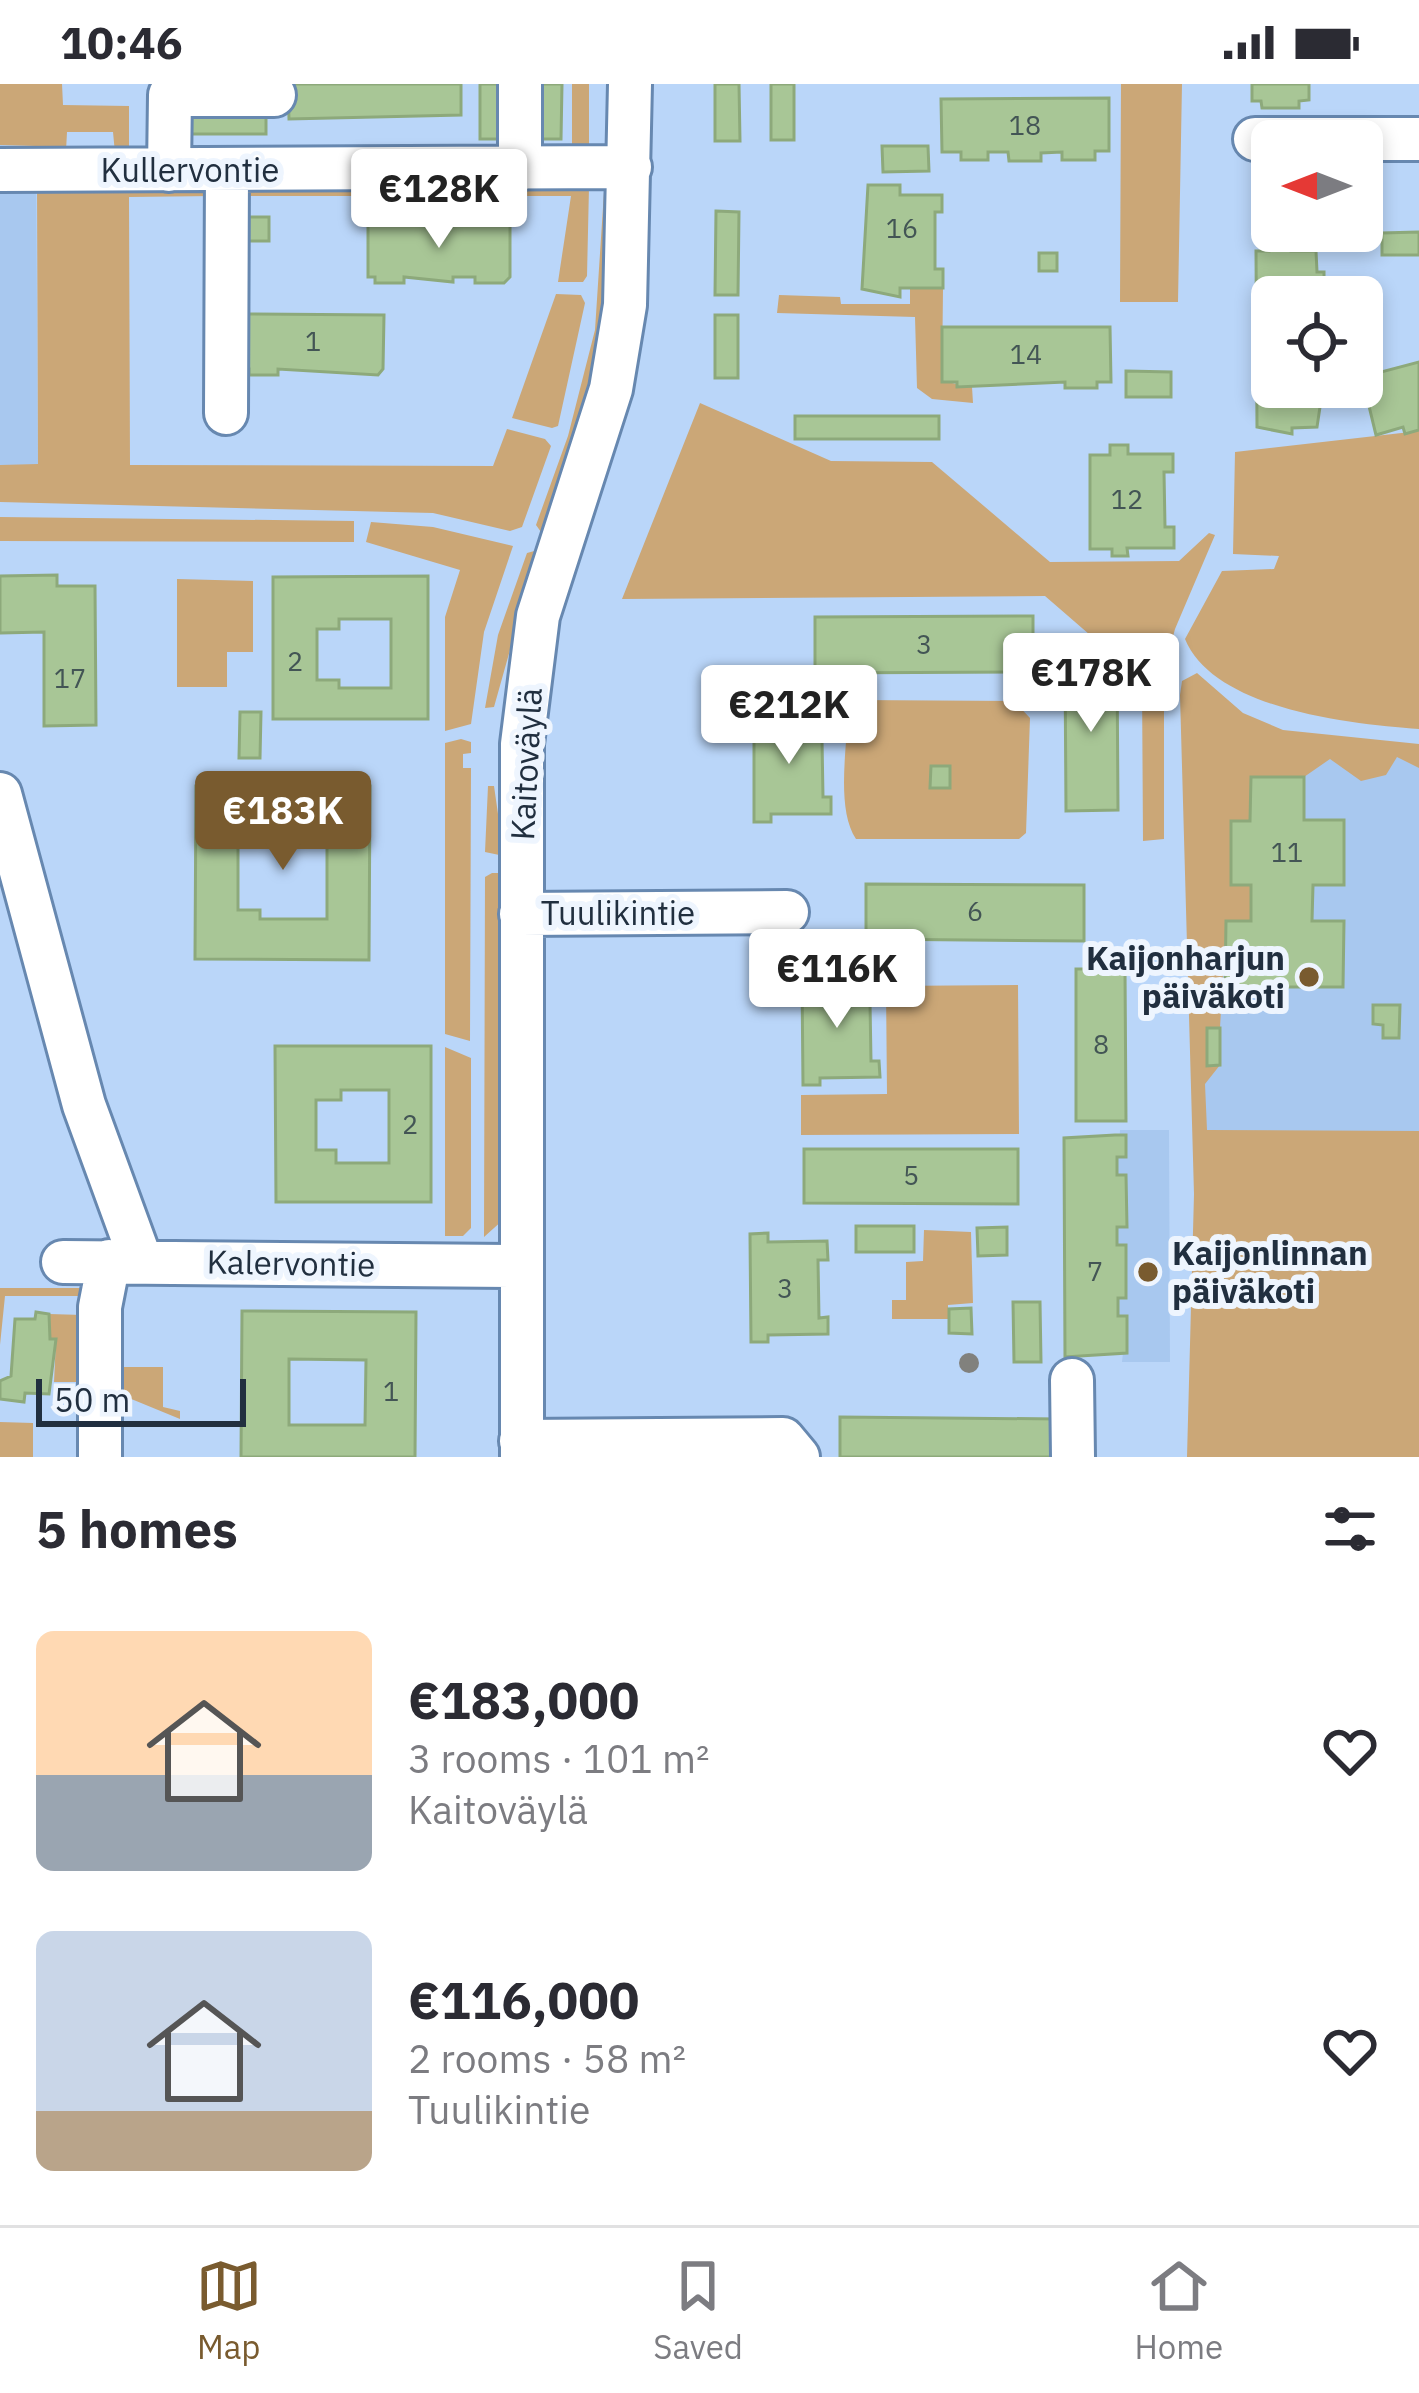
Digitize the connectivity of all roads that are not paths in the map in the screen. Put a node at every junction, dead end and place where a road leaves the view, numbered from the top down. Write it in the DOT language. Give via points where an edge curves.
graph roads {
  1 [pos="520,84"];
  2 [pos="629,84"];
  3 [pos="274,95"];
  4 [pos="1383,140"];
  5 [pos="1419,140"];
  6 [pos="630,167"];
  7 [pos="520,169"];
  8 [pos="19,170"];
  9 [pos="169,170"];
  10 [pos="227,170"];
  11 [pos="226,413"];
  12 [pos="0,794"];
  13 [pos="787,912"];
  14 [pos="520,914"];
  15 [pos="63,1262"];
  16 [pos="125,1262"];
  17 [pos="520,1266"];
  18 [pos="1072,1380"];
  19 [pos="790,1448"];
  20 [pos="522,1449"];
  21 [pos="100,1457"];
  22 [pos="1073,1457"];
  1 -- 7 [label="street"];
  2 -- 6 [label="street, Kaitoväylä"];
  3 -- 9 [label="street" via="170,95"];
  4 -- 5 [label="street"];
  6 -- 7 [label="street, Kullervontie"];
  6 -- 14 [label="street, Kaitoväylä" via="625,305 611,389 538,616 522,744"];
  7 -- 10 [label="street, Kullervontie"];
  8 -- 9 [label="street, Kullervontie"];
  9 -- 10 [label="street, Kullervontie"];
  10 -- 11 [label="street"];
  12 -- 16 [label="street"];
  13 -- 14 [label="street, Tuulikintie"];
  14 -- 17 [label="street, Kaitoväylä"];
  15 -- 16 [label="street, Kalervontie"];
  16 -- 17 [label="street, Kalervontie"];
  16 -- 21 [label="street" via="100,1306"];
  17 -- 20 [label="street, Kaitoväylä"];
  18 -- 22 [label="street"];
  19 -- 20 [label="street"];
}
